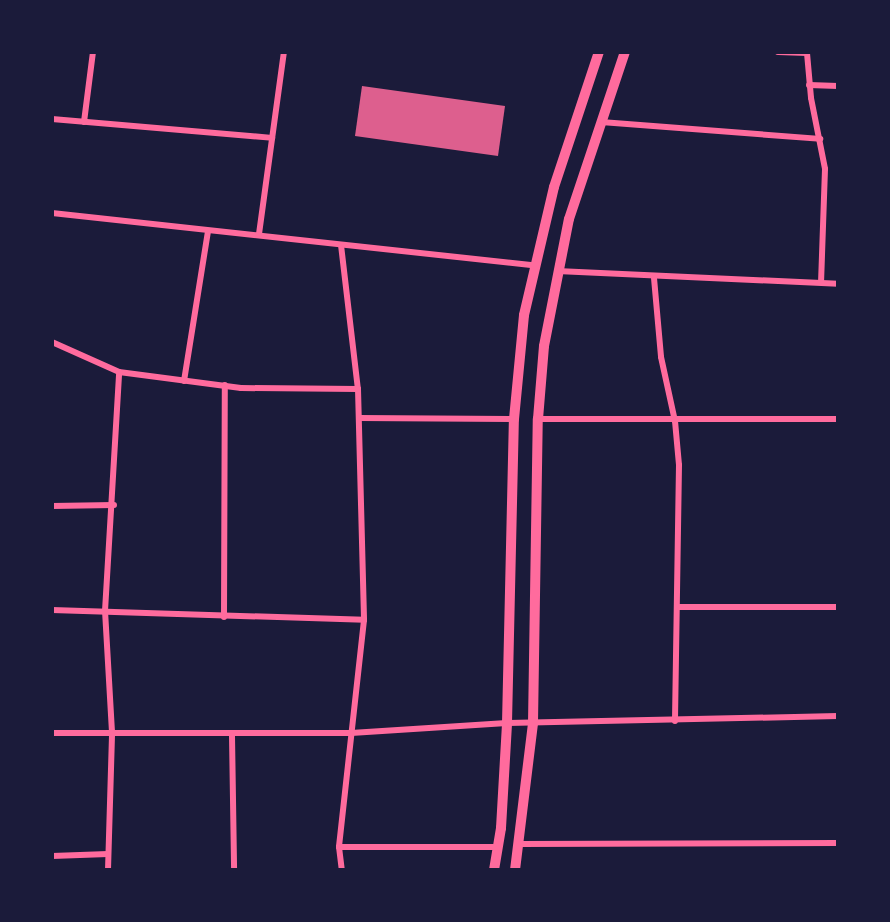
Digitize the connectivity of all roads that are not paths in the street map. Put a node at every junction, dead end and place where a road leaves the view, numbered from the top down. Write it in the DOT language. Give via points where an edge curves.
graph roads {
  1 [pos="93,52"];
  2 [pos="284,52"];
  3 [pos="599,52"];
  4 [pos="625,52"];
  5 [pos="778,52"];
  6 [pos="807,53"];
  7 [pos="809,85"];
  8 [pos="837,86"];
  9 [pos="52,119"];
  10 [pos="84,122"];
  11 [pos="600,122"];
  12 [pos="272,138"];
  13 [pos="820,139"];
  14 [pos="52,213"];
  15 [pos="208,231"];
  16 [pos="259,234"];
  17 [pos="341,245"];
  18 [pos="533,265"];
  19 [pos="557,271"];
  20 [pos="654,278"];
  21 [pos="821,282"];
  22 [pos="837,284"];
  23 [pos="52,342"];
  24 [pos="118,372"];
  25 [pos="184,381"];
  26 [pos="225,385"];
  27 [pos="358,389"];
  28 [pos="359,418"];
  29 [pos="514,419"];
  30 [pos="538,419"];
  31 [pos="837,419"];
  32 [pos="675,422"];
  33 [pos="114,505"];
  34 [pos="52,506"];
  35 [pos="677,607"];
  36 [pos="837,607"];
  37 [pos="52,610"];
  38 [pos="105,611"];
  39 [pos="224,617"];
  40 [pos="364,620"];
  41 [pos="837,716"];
  42 [pos="675,721"];
  43 [pos="507,723"];
  44 [pos="533,723"];
  45 [pos="112,732"];
  46 [pos="52,733"];
  47 [pos="351,733"];
  48 [pos="232,736"];
  49 [pos="837,843"];
  50 [pos="520,844"];
  51 [pos="339,847"];
  52 [pos="498,847"];
  53 [pos="108,854"];
  54 [pos="52,856"];
  55 [pos="108,870"];
  56 [pos="234,870"];
  57 [pos="342,870"];
  58 [pos="494,870"];
  59 [pos="515,870"];
  1 -- 10 [label="street"];
  2 -- 12 [label="street"];
  3 -- 18 [label="street" via="559,168"];
  4 -- 11 [label="street"];
  5 -- 6 [label="street"];
  6 -- 7 [label="street"];
  7 -- 8 [label="street"];
  7 -- 13 [label="street"];
  9 -- 10 [label="street"];
  10 -- 12 [label="street"];
  11 -- 13 [label="street"];
  11 -- 19 [label="street"];
  12 -- 16 [label="street"];
  13 -- 21 [label="street" via="825,169"];
  14 -- 15 [label="street"];
  15 -- 16 [label="street"];
  15 -- 25 [label="street"];
  16 -- 17 [label="street"];
  17 -- 18 [label="street"];
  17 -- 27 [label="street"];
  18 -- 29 [label="street"];
  19 -- 20 [label="street"];
  19 -- 30 [label="street" via="544,346"];
  20 -- 21 [label="street"];
  20 -- 32 [label="street" via="661,357"];
  21 -- 22 [label="street"];
  23 -- 24 [label="street"];
  24 -- 25 [label="street"];
  24 -- 33 [label="street"];
  25 -- 26 [label="street"];
  26 -- 27 [label="street"];
  26 -- 39 [label="street"];
  27 -- 28 [label="street"];
  28 -- 29 [label="street"];
  28 -- 40 [label="street"];
  29 -- 43 [label="street"];
  30 -- 32 [label="street"];
  30 -- 44 [label="street"];
  31 -- 32 [label="street"];
  32 -- 35 [label="street" via="679,465"];
  33 -- 34 [label="street"];
  33 -- 38 [label="street"];
  35 -- 36 [label="street"];
  35 -- 42 [label="street"];
  37 -- 38 [label="street"];
  38 -- 39 [label="street"];
  38 -- 45 [label="street"];
  39 -- 40 [label="street"];
  40 -- 47 [label="street"];
  41 -- 42 [label="street"];
  42 -- 44 [label="street"];
  43 -- 44 [label="street"];
  43 -- 47 [label="street"];
  43 -- 52 [label="street"];
  44 -- 50 [label="street"];
  45 -- 46 [label="street"];
  45 -- 48 [label="street"];
  45 -- 53 [label="street"];
  47 -- 48 [label="street"];
  47 -- 51 [label="street"];
  48 -- 56 [label="street"];
  49 -- 50 [label="street"];
  50 -- 59 [label="street"];
  51 -- 52 [label="street"];
  51 -- 57 [label="street"];
  52 -- 58 [label="street"];
  53 -- 54 [label="street"];
  53 -- 55 [label="street"];
}
